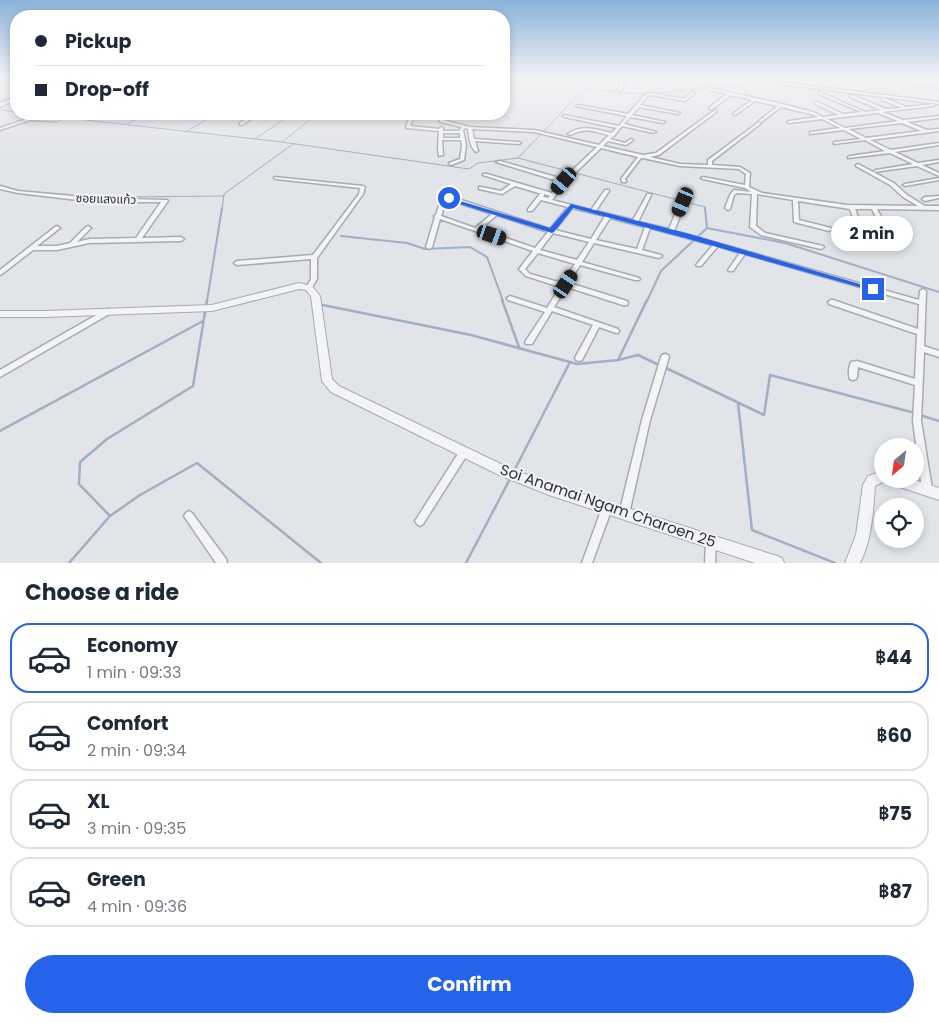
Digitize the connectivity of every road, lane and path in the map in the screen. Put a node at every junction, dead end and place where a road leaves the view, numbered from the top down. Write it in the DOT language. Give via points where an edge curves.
graph roads {
  1 [pos="716,104"];
  2 [pos="748,104"];
  3 [pos="778,104"];
  4 [pos="819,104"];
  5 [pos="845,104"];
  6 [pos="872,104"];
  7 [pos="896,104"];
  8 [pos="781,105"];
  9 [pos="933,105"];
  10 [pos="578,106"];
  11 [pos="638,106"];
  12 [pos="711,108"];
  13 [pos="905,108"];
  14 [pos="885,110"];
  15 [pos="715,111"];
  16 [pos="878,111"];
  17 [pos="678,113"];
  18 [pos="864,113"];
  19 [pos="735,114"];
  20 [pos="844,115"];
  21 [pos="565,116"];
  22 [pos="629,116"];
  23 [pos="939,117"];
  24 [pos="819,118"];
  25 [pos="25,120"];
  26 [pos="247,120"];
  27 [pos="411,120"];
  28 [pos="441,121"];
  29 [pos="902,121"];
  30 [pos="662,122"];
  31 [pos="789,122"];
  32 [pos="241,124"];
  33 [pos="621,126"];
  34 [pos="464,127"];
  35 [pos="470,128"];
  36 [pos="841,128"];
  37 [pos="0,129"];
  38 [pos="939,130"];
  39 [pos="441,131"];
  40 [pos="925,131"];
  41 [pos="461,132"];
  42 [pos="654,132"];
  43 [pos="811,132"];
  44 [pos="570,134"];
  45 [pos="613,134"];
  46 [pos="440,139"];
  47 [pos="463,139"];
  48 [pos="863,139"];
  49 [pos="472,140"];
  50 [pos="608,140"];
  51 [pos="631,140"];
  52 [pos="519,143"];
  53 [pos="835,143"];
  54 [pos="939,144"];
  55 [pos="602,146"];
  56 [pos="476,151"];
  57 [pos="888,151"];
  58 [pos="441,155"];
  59 [pos="640,157"];
  60 [pos="850,157"];
  61 [pos="939,160"];
  62 [pos="498,162"];
  63 [pos="451,164"];
  64 [pos="914,164"];
  65 [pos="858,165"];
  66 [pos="710,167"];
  67 [pos="876,171"];
  68 [pos="484,175"];
  69 [pos="939,177"];
  70 [pos="276,178"];
  71 [pos="703,178"];
  72 [pos="564,181"];
  73 [pos="624,181"];
  74 [pos="514,184"];
  75 [pos="905,185"];
  76 [pos="0,187"];
  77 [pos="747,187"];
  78 [pos="481,188"];
  79 [pos="607,191"];
  80 [pos="754,193"];
  81 [pos="542,195"];
  82 [pos="650,195"];
  83 [pos="449,198"];
  84 [pos="551,198"];
  85 [pos="939,198"];
  86 [pos="795,199"];
  87 [pos="925,199"];
  88 [pos="683,202"];
  89 [pos="442,204"];
  90 [pos="571,206"];
  91 [pos="852,207"];
  92 [pos="728,208"];
  93 [pos="874,208"];
  94 [pos="939,208"];
  95 [pos="925,209"];
  96 [pos="530,210"];
  97 [pos="593,211"];
  98 [pos="496,213"];
  99 [pos="609,215"];
  100 [pos="437,216"];
  101 [pos="634,222"];
  102 [pos="648,225"];
  103 [pos="859,227"];
  104 [pos="57,228"];
  105 [pos="88,228"];
  106 [pos="476,230"];
  107 [pos="829,230"];
  108 [pos="552,231"];
  109 [pos="670,231"];
  110 [pos="883,235"];
  111 [pos="181,239"];
  112 [pos="138,240"];
  113 [pos="593,241"];
  114 [pos="72,244"];
  115 [pos="716,244"];
  116 [pos="429,247"];
  117 [pos="821,247"];
  118 [pos="32,248"];
  119 [pos="537,251"];
  120 [pos="639,251"];
  121 [pos="743,252"];
  122 [pos="315,256"];
  123 [pos="660,256"];
  124 [pos="579,262"];
  125 [pos="237,263"];
  126 [pos="699,265"];
  127 [pos="731,270"];
  128 [pos="0,273"];
  129 [pos="637,279"];
  130 [pos="565,285"];
  131 [pos="309,288"];
  132 [pos="922,291"];
  133 [pos="510,298"];
  134 [pos="625,302"];
  135 [pos="831,302"];
  136 [pos="922,303"];
  137 [pos="549,310"];
  138 [pos="110,311"];
  139 [pos="0,314"];
  140 [pos="597,324"];
  141 [pos="616,331"];
  142 [pos="921,333"];
  143 [pos="529,342"];
  144 [pos="921,348"];
  145 [pos="939,354"];
  146 [pos="665,357"];
  147 [pos="579,358"];
  148 [pos="0,374"];
  149 [pos="853,377"];
  150 [pos="918,382"];
  151 [pos="464,452"];
  152 [pos="874,480"];
  153 [pos="921,488"];
  154 [pos="933,492"];
  155 [pos="607,508"];
  156 [pos="624,514"];
  157 [pos="189,516"];
  158 [pos="420,521"];
  159 [pos="711,542"];
  160 [pos="222,563"];
  161 [pos="587,563"];
  162 [pos="710,563"];
  163 [pos="777,563"];
  164 [pos="852,563"];
  1 -- 12 [label="street"];
  2 -- 19 [label="street"];
  3 -- 8 [label="street"];
  4 -- 20 [label="street"];
  5 -- 18 [label="street"];
  6 -- 14 [label="street"];
  7 -- 13 [label="street"];
  8 -- 24 [label="street"];
  8 -- 66 [label="street" via="710,162"];
  9 -- 13 [label="street"];
  10 -- 22 [label="street"];
  11 -- 17 [label="street"];
  11 -- 22 [label="street"];
  13 -- 14 [label="street"];
  14 -- 16 [label="street"];
  15 -- 59 [label="street" via="657,154"];
  16 -- 18 [label="street"];
  16 -- 29 [label="street"];
  18 -- 20 [label="street"];
  20 -- 24 [label="street"];
  21 -- 33 [label="street"];
  22 -- 30 [label="street"];
  22 -- 33 [label="street"];
  23 -- 29 [label="street"];
  24 -- 31 [label="street"];
  24 -- 36 [label="street"];
  25 -- 37 [label="street"];
  26 -- 32 [label="street"];
  27 -- 39 [label="street" via="408,127"];
  28 -- 34 [label="street"];
  28 -- 39 [label="street"];
  29 -- 36 [label="street"];
  29 -- 40 [label="street"];
  33 -- 42 [label="street"];
  33 -- 45 [label="street"];
  34 -- 35 [label="street"];
  34 -- 41 [label="street"];
  35 -- 49 [label="street"];
  35 -- 55 [label="street" via="540,133"];
  36 -- 43 [label="street"];
  36 -- 48 [label="street"];
  38 -- 40 [label="street"];
  39 -- 41 [label="street"];
  39 -- 46 [label="street"];
  40 -- 48 [label="street"];
  41 -- 47 [label="street"];
  44 -- 45 [label="street" via="576,128 582,128"];
  45 -- 50 [label="street"];
  46 -- 47 [label="street"];
  46 -- 58 [label="street"];
  47 -- 63 [label="street" via="462,160"];
  48 -- 53 [label="street"];
  48 -- 57 [label="street"];
  49 -- 52 [label="street"];
  49 -- 56 [label="street"];
  50 -- 51 [label="street" via="626,144"];
  50 -- 55 [label="street"];
  54 -- 57 [label="street"];
  55 -- 59 [label="street"];
  55 -- 72 [label="street"];
  57 -- 60 [label="street"];
  57 -- 64 [label="street"];
  59 -- 66 [label="street"];
  59 -- 73 [label="street"];
  61 -- 64 [label="street"];
  62 -- 72 [label="street"];
  64 -- 67 [label="street"];
  64 -- 69 [label="street"];
  65 -- 95 [label="street" via="892,184"];
  66 -- 77 [label="street" via="747,171"];
  68 -- 74 [label="street"];
  69 -- 75 [label="street"];
  70 -- 122 [label="street" via="363,188"];
  71 -- 77 [label="street"];
  72 -- 84 [label="street"];
  74 -- 78 [label="street" via="502,193"];
  74 -- 81 [label="street"];
  76 -- 112 [label="street, ซอยแสงแก้ว" via="18,192 95,200 166,201"];
  77 -- 80 [label="street"];
  79 -- 97 [label="street"];
  80 -- 86 [label="street"];
  80 -- 92 [label="street" via="736,192"];
  80 -- 117 [label="street" via="754,230"];
  81 -- 84 [label="street"];
  81 -- 96 [label="street"];
  82 -- 101 [label="street"];
  83 -- 98 [label="street"];
  84 -- 90 [label="street"];
  85 -- 87 [label="street"];
  86 -- 91 [label="street"];
  86 -- 107 [label="street" via="796,221"];
  88 -- 109 [label="street"];
  89 -- 100 [label="street"];
  90 -- 97 [label="street"];
  90 -- 108 [label="street"];
  91 -- 93 [label="street"];
  91 -- 103 [label="street"];
  93 -- 95 [label="street"];
  93 -- 110 [label="street"];
  94 -- 95 [label="street"];
  97 -- 99 [label="street"];
  98 -- 106 [label="street"];
  98 -- 108 [label="street"];
  99 -- 101 [label="street"];
  99 -- 113 [label="street"];
  100 -- 106 [label="street"];
  100 -- 116 [label="street"];
  101 -- 102 [label="street"];
  102 -- 109 [label="street"];
  102 -- 120 [label="street"];
  104 -- 118 [label="street"];
  105 -- 114 [label="street"];
  106 -- 119 [label="street"];
  108 -- 113 [label="street"];
  108 -- 119 [label="street"];
  109 -- 115 [label="street"];
  111 -- 112 [label="street"];
  112 -- 114 [label="street"];
  113 -- 120 [label="street"];
  113 -- 124 [label="street"];
  114 -- 118 [label="street"];
  115 -- 121 [label="street"];
  115 -- 126 [label="street"];
  118 -- 128 [label="street"];
  119 -- 124 [label="street"];
  119 -- 130 [label="street" via="522,271"];
  120 -- 123 [label="street"];
  121 -- 127 [label="street"];
  121 -- 136 [label="street"];
  122 -- 125 [label="street"];
  122 -- 131 [label="street" via="312,261 314,278"];
  124 -- 129 [label="street"];
  124 -- 130 [label="street"];
  130 -- 134 [label="street"];
  130 -- 137 [label="street"];
  131 -- 138 [label="street" via="299,286 212,308"];
  131 -- 151 [label="street, Soi Anamai Ngam Charoen 25" via="315,296 327,381 342,394"];
  132 -- 136 [label="street"];
  133 -- 137 [label="street"];
  135 -- 142 [label="street"];
  136 -- 142 [label="street"];
  137 -- 140 [label="street"];
  137 -- 143 [label="street"];
  138 -- 139 [label="street"];
  138 -- 148 [label="street"];
  140 -- 141 [label="street"];
  140 -- 147 [label="street"];
  142 -- 144 [label="street"];
  144 -- 145 [label="street"];
  144 -- 150 [label="street"];
  146 -- 156 [label="street"];
  149 -- 150 [label="street" via="854,364 857,364"];
  150 -- 154 [label="street" via="917,421"];
  151 -- 155 [label="street, Soi Anamai Ngam Charoen 25" via="503,471"];
  151 -- 158 [label="street"];
  152 -- 164 [label="street" via="869,485 860,549"];
  153 -- 154 [label="street"];
  155 -- 156 [label="street, Soi Anamai Ngam Charoen 25"];
  155 -- 161 [label="street"];
  156 -- 159 [label="street, Soi Anamai Ngam Charoen 25"];
  157 -- 160 [label="street"];
  159 -- 162 [label="street"];
  159 -- 163 [label="street, Soi Anamai Ngam Charoen 25"];
}
